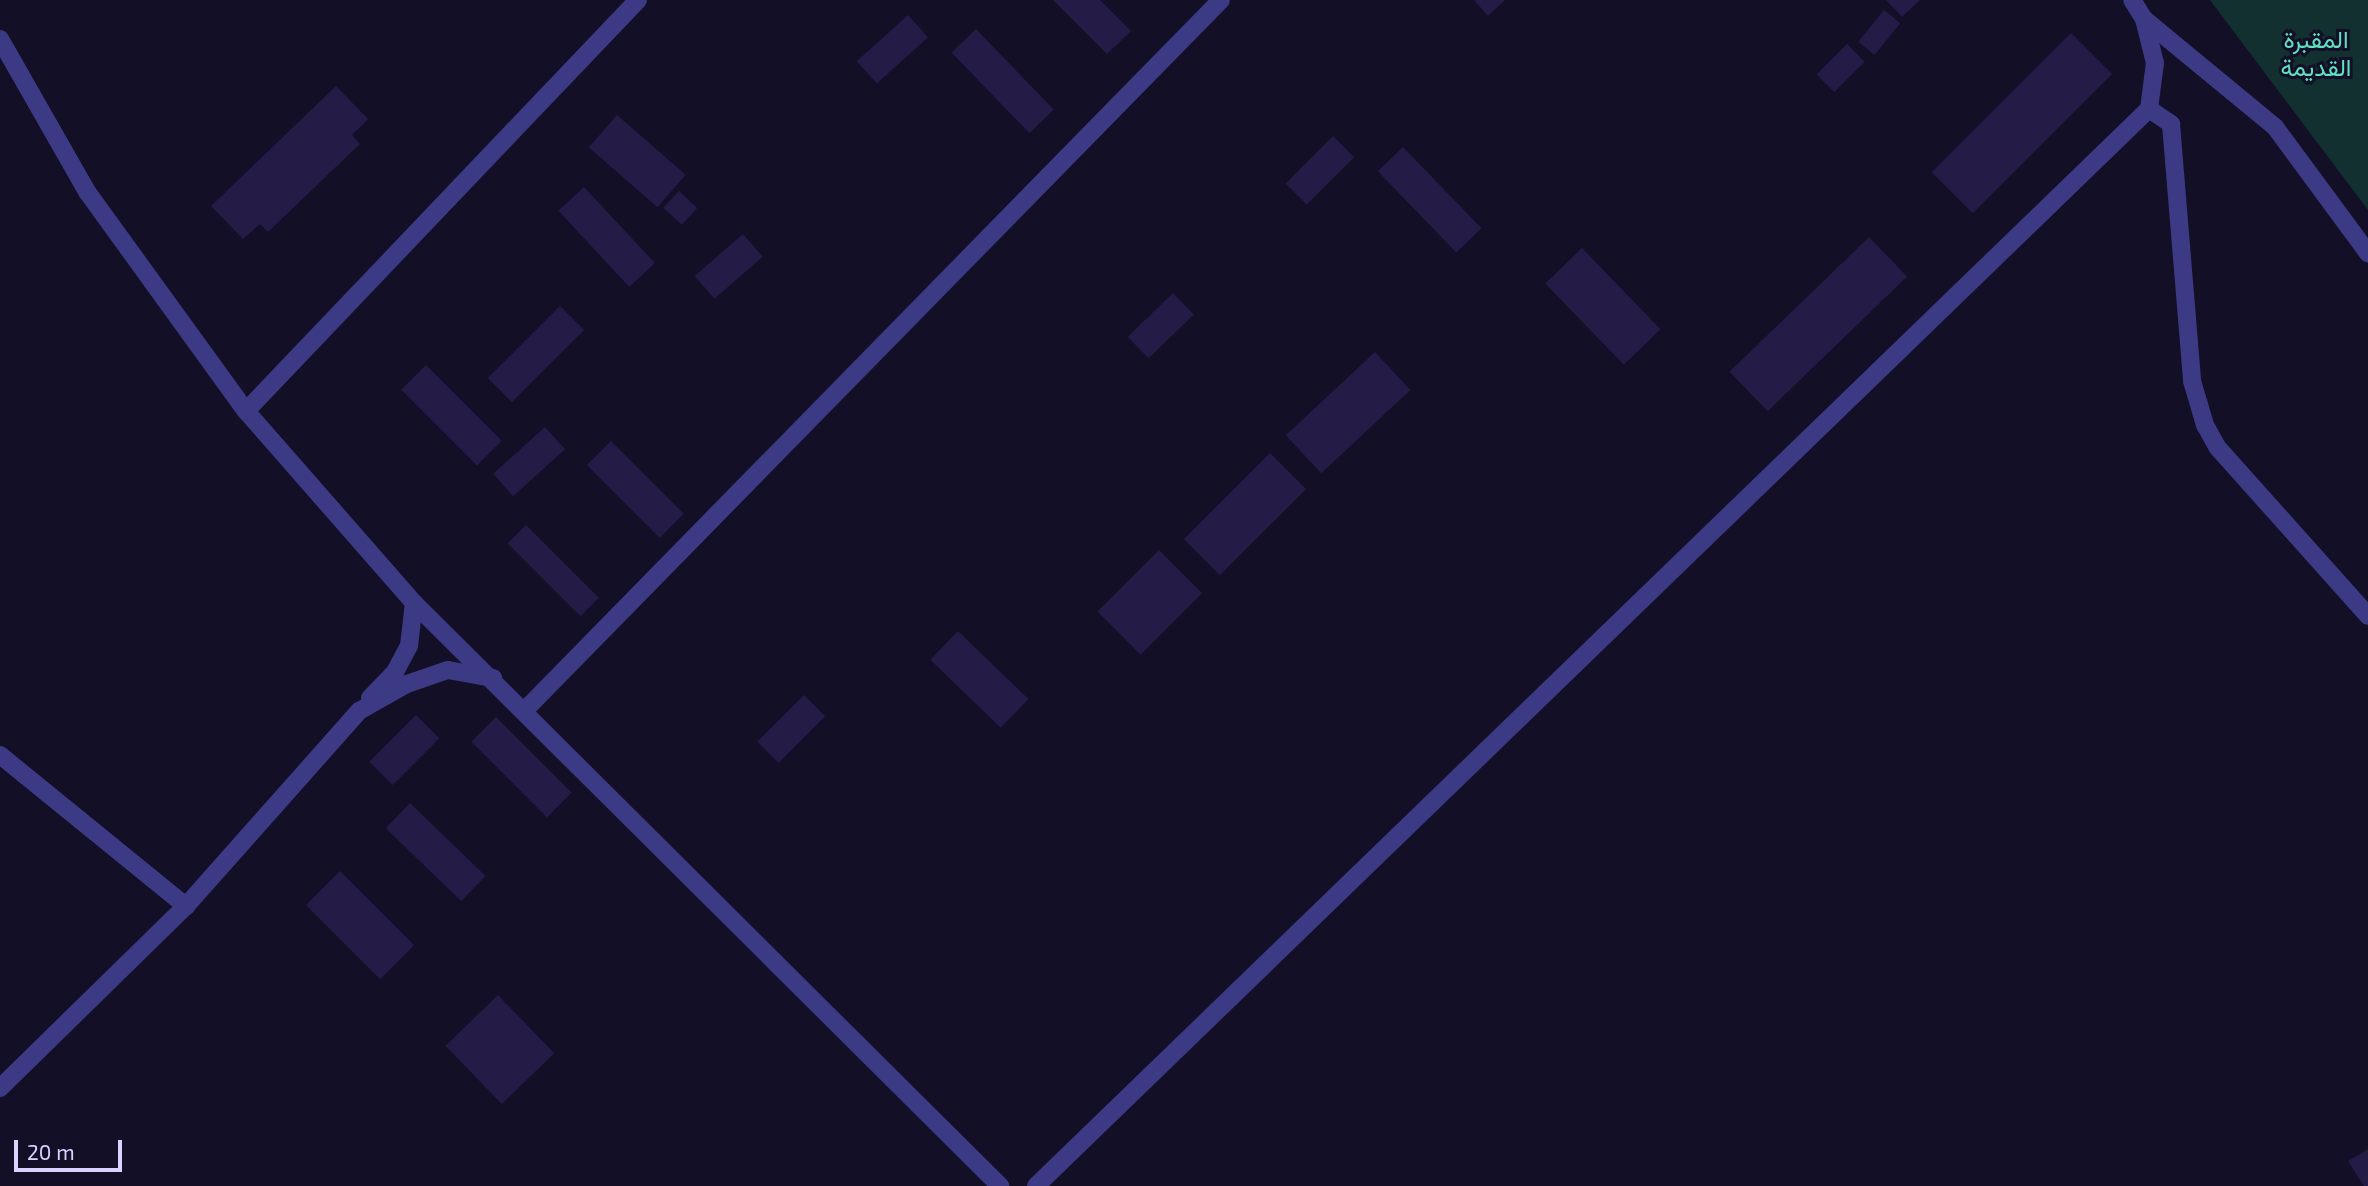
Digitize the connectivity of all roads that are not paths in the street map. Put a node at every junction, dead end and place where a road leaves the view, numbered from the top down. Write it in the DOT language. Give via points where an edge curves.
graph roads {
  1 [pos="638,0"];
  2 [pos="1222,0"];
  3 [pos="2132,0"];
  4 [pos="2144,19"];
  5 [pos="0,39"];
  6 [pos="2149,109"];
  7 [pos="2368,253"];
  8 [pos="246,411"];
  9 [pos="414,603"];
  10 [pos="2368,616"];
  11 [pos="493,678"];
  12 [pos="525,710"];
  13 [pos="359,711"];
  14 [pos="0,755"];
  15 [pos="186,906"];
  16 [pos="0,1088"];
  17 [pos="1000,1186"];
  18 [pos="1036,1186"];
  1 -- 8 [label="street"];
  2 -- 12 [label="street"];
  3 -- 4 [label="street"];
  4 -- 6 [label="street" via="2155,63"];
  4 -- 7 [label="street" via="2275,127"];
  5 -- 8 [label="street" via="88,193"];
  6 -- 10 [label="street" via="2171,124 2192,381 2205,425 2218,448"];
  6 -- 18 [label="street"];
  8 -- 9 [label="street"];
  9 -- 11 [label="street"];
  9 -- 13 [label="street" via="409,646 395,671"];
  11 -- 12 [label="street"];
  11 -- 13 [label="street" via="447,670 407,684"];
  12 -- 17 [label="street"];
  13 -- 15 [label="street"];
  14 -- 15 [label="street"];
  15 -- 16 [label="street"];
}
